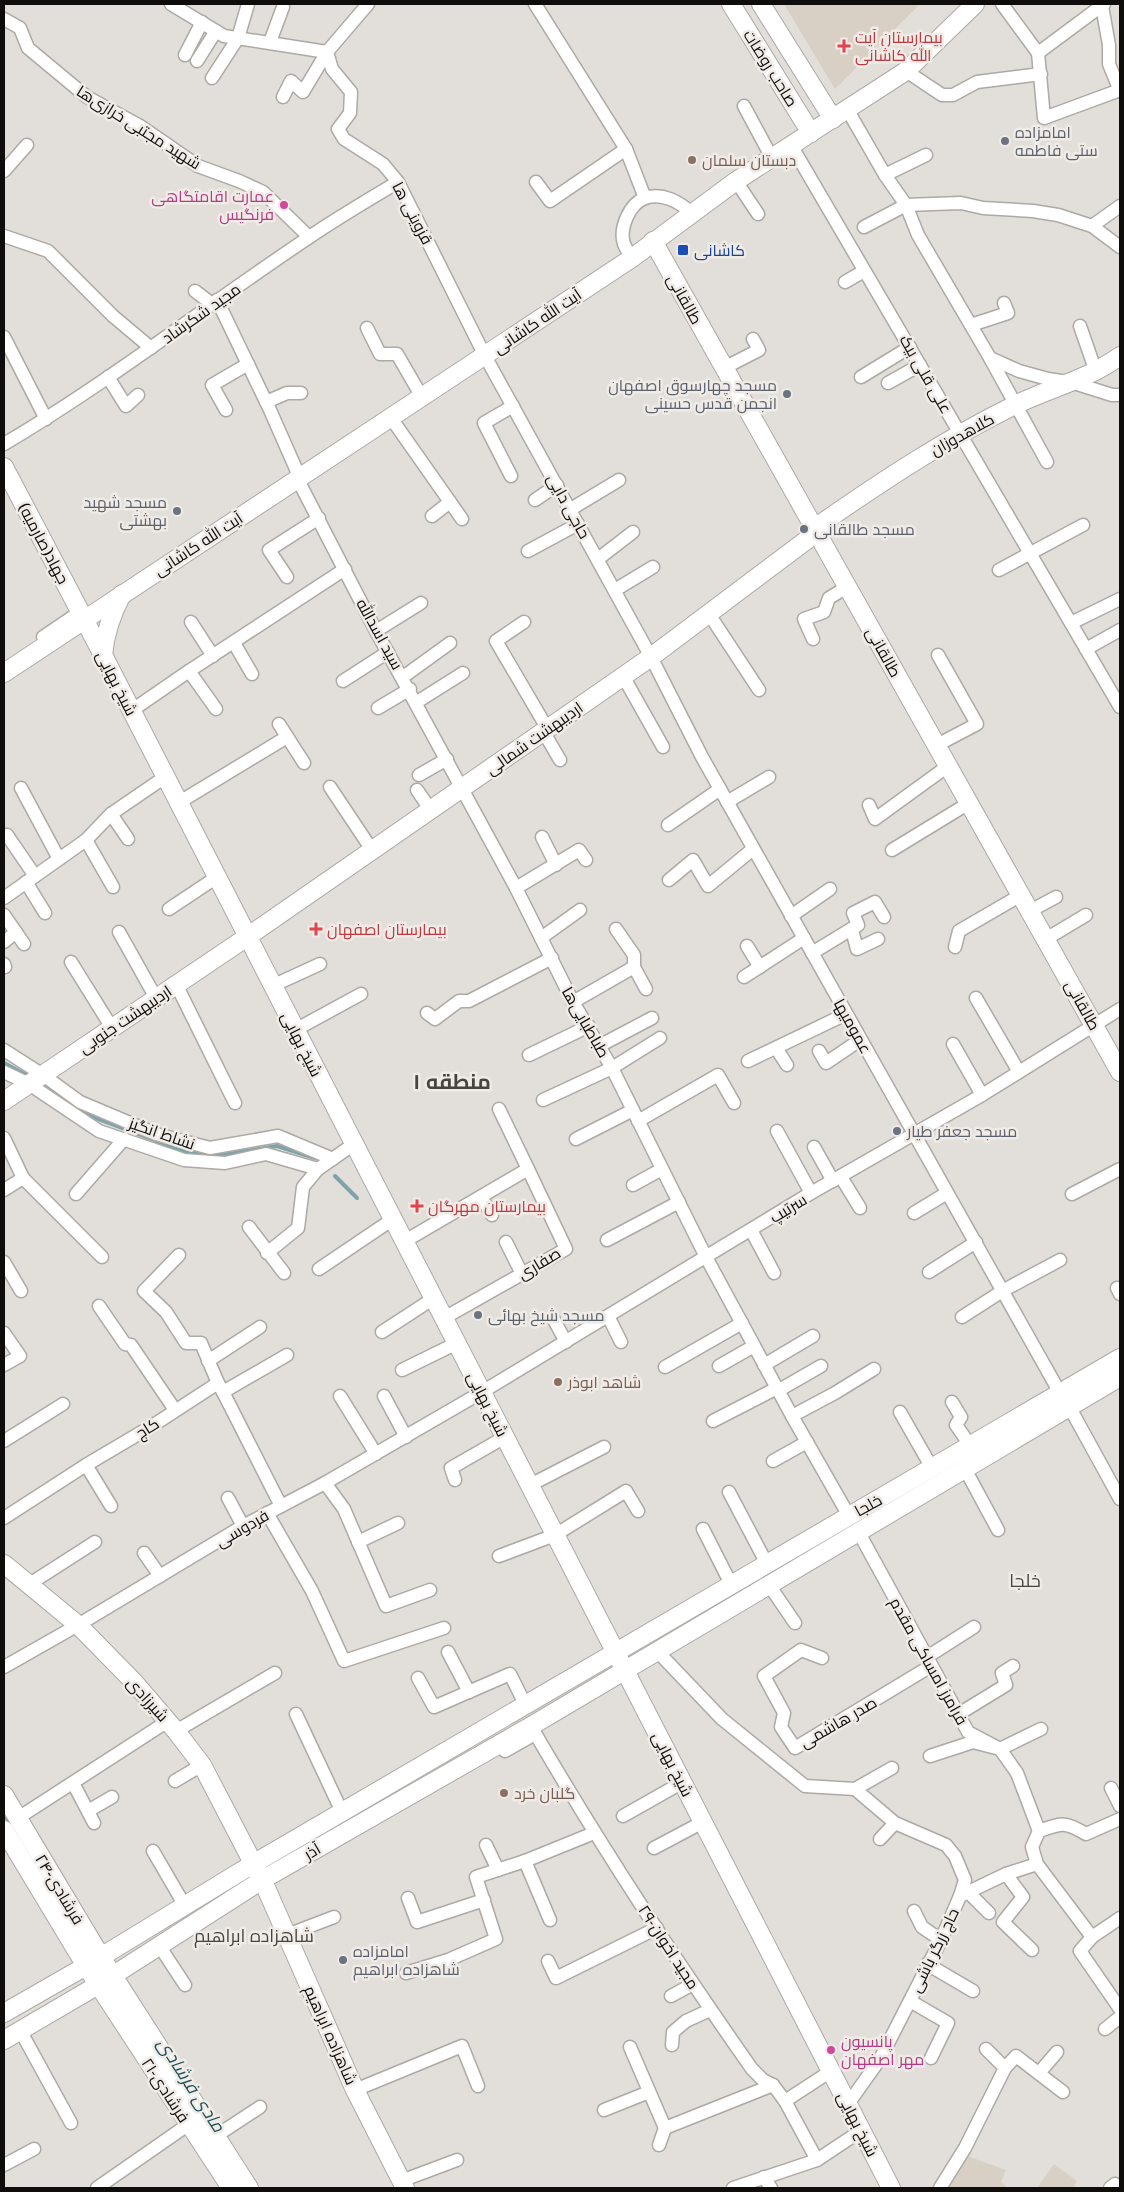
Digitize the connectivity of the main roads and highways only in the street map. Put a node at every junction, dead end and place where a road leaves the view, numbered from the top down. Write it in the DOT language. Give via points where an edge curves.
graph roads {
  1 [pos="731,4"];
  2 [pos="761,4"];
  3 [pos="975,4"];
  4 [pos="840,114"];
  5 [pos="811,133"];
  6 [pos="650,236"];
  7 [pos="1120,356"];
  8 [pos="4,467"];
  9 [pos="816,533"];
  10 [pos="123,592"];
  11 [pos="78,618"];
  12 [pos="103,655"];
  13 [pos="4,673"];
  14 [pos="247,937"];
  15 [pos="1120,1072"];
  16 [pos="4,1101"];
  17 [pos="1120,1358"];
  18 [pos="1120,1377"];
  19 [pos="901,1496"];
  20 [pos="854,1523"];
  21 [pos="4,1564"];
  22 [pos="687,1612"];
  23 [pos="697,1628"];
  24 [pos="616,1653"];
  25 [pos="625,1670"];
  26 [pos="4,1795"];
  27 [pos="4,1830"];
  28 [pos="253,1864"];
  29 [pos="264,1884"];
  30 [pos="101,1957"];
  31 [pos="86,1966"];
  32 [pos="115,1978"];
  33 [pos="100,1988"];
  34 [pos="4,2013"];
  35 [pos="4,2040"];
  36 [pos="403,2184"];
  37 [pos="231,2188"];
  38 [pos="249,2188"];
  39 [pos="892,2188"];
  1 -- 5 [label="main road, صاحب روضات"];
  2 -- 4 [label="main road, صاحب روضات"];
  3 -- 4 [label="main road, آیت الله کاشانی" via="906,71"];
  4 -- 5 [label="main road, آیت الله کاشانی"];
  5 -- 6 [label="main road, آیت الله کاشانی" via="691,213"];
  6 -- 9 [label="main road, طالقانی"];
  6 -- 10 [label="main road, آیت الله کاشانی" via="632,258"];
  7 -- 9 [label="main road, کلاهدوزان" via="1074,383 1016,405 960,433 822,523"];
  8 -- 11 [label="main road, جهاد(صارمیه)"];
  9 -- 14 [label="main road, اردیبهشت شمالی" via="651,657"];
  9 -- 15 [label="main road, طالقانی"];
  10 -- 11 [label="main road, آیت الله کاشانی"];
  10 -- 12 [label="main road" via="110,623"];
  11 -- 12 [label="main road, شیخ بهایی"];
  11 -- 13 [label="main road, آیت الله کاشانی"];
  12 -- 14 [label="main road, شیخ بهایی"];
  14 -- 16 [label="main road, اردیبهشت جنوبی"];
  14 -- 24 [label="main road, شیخ بهایی"];
  17 -- 19 [label="main road, خلجا" via="932,1468"];
  18 -- 19 [label="main road, خلجا" via="965,1469"];
  19 -- 20 [label="main road, خلجا"];
  20 -- 22 [label="main road, خلجا" via="767,1564"];
  20 -- 23 [label="main road, خلجا" via="769,1585"];
  21 -- 28 [label="main road, شیرزادی" via="78,1625 172,1726 202,1765"];
  22 -- 23 [label="main road"];
  22 -- 24 [label="main road, خلجا"];
  23 -- 25 [label="main road, خلجا"];
  24 -- 25 [label="main road, شیخ بهایی"];
  24 -- 28 [label="main road, آذر"];
  25 -- 29 [label="main road, آذر" via="533,1730"];
  25 -- 39 [label="main road, شیخ بهایی"];
  26 -- 30 [label="main road, ۲۴-فرشادی"];
  27 -- 31 [label="main road, ۲۱-فرشادی"];
  28 -- 29 [label="main road, شیرزادی"];
  28 -- 30 [label="main road, آذر"];
  29 -- 32 [label="main road, آذر"];
  29 -- 36 [label="main road, شاهزاده ابراهیم" via="355,2090"];
  30 -- 31 [label="main road, آذر"];
  30 -- 32 [label="main road, ۲۴-فرشادی"];
  31 -- 33 [label="main road, ۲۱-فرشادی"];
  31 -- 34 [label="main road, آذر"];
  32 -- 33 [label="main road, آذر"];
  32 -- 38 [label="main road, ۲۴-فرشادی"];
  33 -- 35 [label="main road, آذر"];
  33 -- 37 [label="main road, ۲۱-فرشادی"];
}
